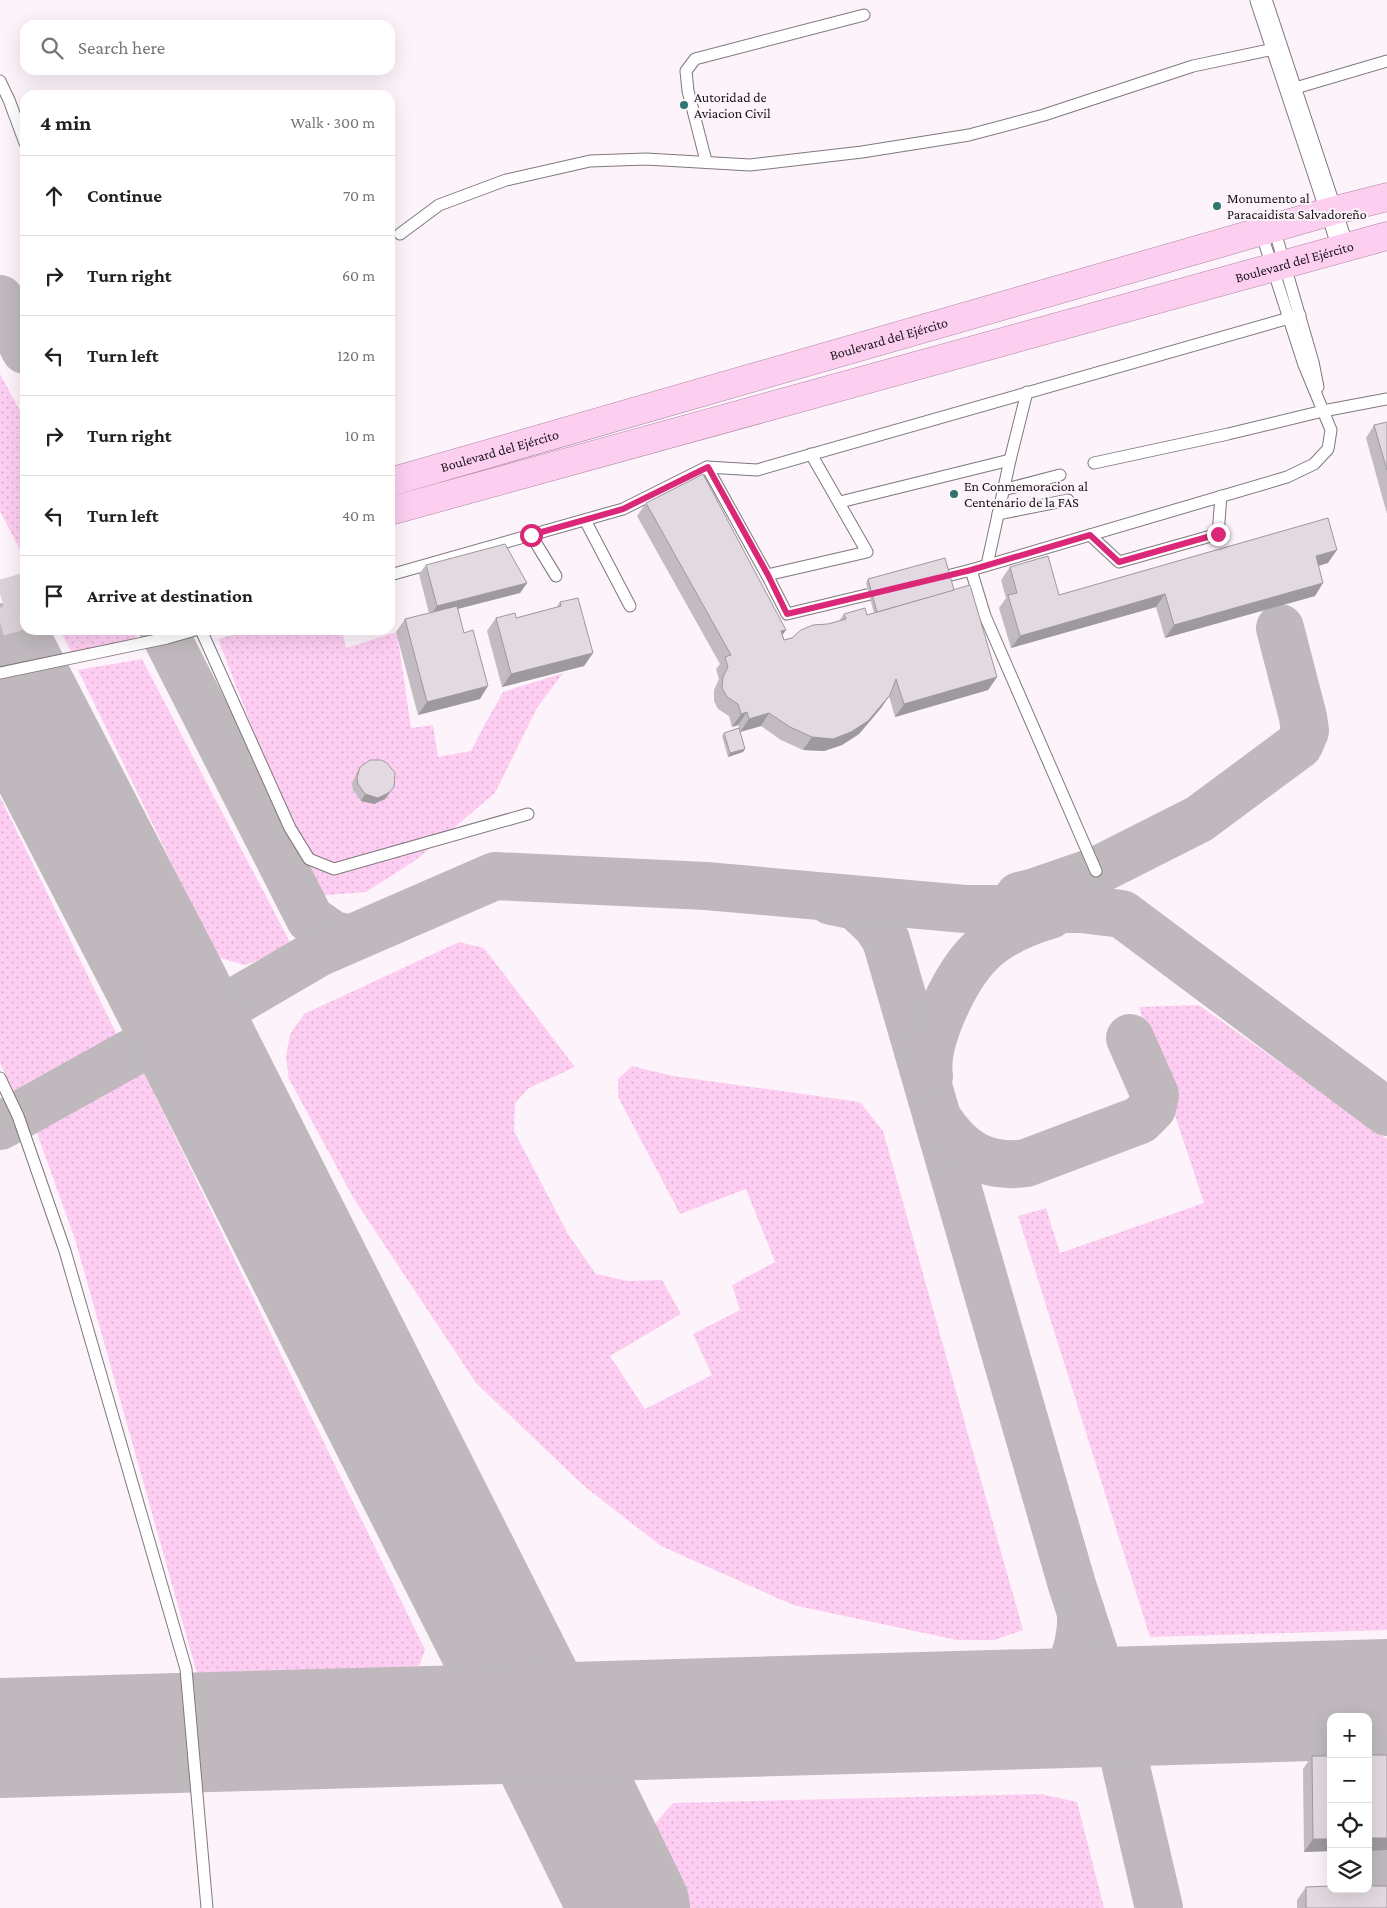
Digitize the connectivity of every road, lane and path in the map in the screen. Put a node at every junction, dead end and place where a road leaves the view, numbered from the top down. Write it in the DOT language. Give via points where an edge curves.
graph roads {
  1 [pos="1262,0"];
  2 [pos="864,15"];
  3 [pos="1278,48"];
  4 [pos="1387,61"];
  5 [pos="0,81"];
  6 [pos="1292,89"];
  7 [pos="20,130"];
  8 [pos="706,161"];
  9 [pos="1387,197"];
  10 [pos="1332,211"];
  11 [pos="1268,230"];
  12 [pos="400,234"];
  13 [pos="1387,236"];
  14 [pos="1343,247"];
  15 [pos="1278,265"];
  16 [pos="1294,317"];
  17 [pos="1027,392"];
  18 [pos="1387,399"];
  19 [pos="1323,411"];
  20 [pos="811,454"];
  21 [pos="1010,460"];
  22 [pos="1094,463"];
  23 [pos="708,467"];
  24 [pos="1060,475"];
  25 [pos="395,481"];
  26 [pos="1004,490"];
  27 [pos="1221,496"];
  28 [pos="1068,500"];
  29 [pos="840,502"];
  30 [pos="395,511"];
  31 [pos="998,514"];
  32 [pos="584,520"];
  33 [pos="531,535"];
  34 [pos="1090,535"];
  35 [pos="987,565"];
  36 [pos="971,570"];
  37 [pos="395,574"];
  38 [pos="768,575"];
  39 [pos="556,576"];
  40 [pos="922,582"];
  41 [pos="893,589"];
  42 [pos="630,606"];
  43 [pos="178,635"];
  44 [pos="203,635"];
  45 [pos="0,673"];
  46 [pos="528,814"];
  47 [pos="1096,871"];
  48 [pos="0,1078"];
  49 [pos="207,1908"];
  1 -- 3 [label="street"];
  2 -- 8 [label="lane" via="695,59 686,71 688,92"];
  3 -- 6 [label="street"];
  3 -- 8 [label="lane" via="1193,66 1044,115 970,135 750,165"];
  4 -- 6 [label="lane"];
  5 -- 7 [label="lane"];
  6 -- 10 [label="street"];
  8 -- 12 [label="lane" via="590,160 506,180 439,205"];
  9 -- 10 [label="highway, Boulevard del Ejército"];
  10 -- 11 [label="highway, Boulevard del Ejército"];
  10 -- 14 [label="street"];
  11 -- 15 [label="lane"];
  11 -- 25 [label="highway, Boulevard del Ejército"];
  13 -- 14 [label="highway, Boulevard del Ejército"];
  14 -- 15 [label="highway, Boulevard del Ejército"];
  15 -- 16 [label="lane"];
  15 -- 30 [label="highway, Boulevard del Ejército"];
  16 -- 17 [label="lane"];
  16 -- 19 [label="lane" via="1313,362"];
  17 -- 20 [label="lane"];
  17 -- 21 [label="lane"];
  18 -- 19 [label="lane"];
  19 -- 22 [label="lane"];
  19 -- 27 [label="lane" via="1331,430 1328,448 1314,464 1286,477"];
  20 -- 23 [label="lane" via="757,470"];
  20 -- 29 [label="lane"];
  21 -- 26 [label="lane"];
  21 -- 29 [label="lane"];
  23 -- 32 [label="lane" via="623,509"];
  23 -- 38 [label="lane"];
  24 -- 26 [label="lane"];
  26 -- 31 [label="lane"];
  27 -- 34 [label="lane"];
  27 -- 34 [label="lane" via="1218,534 1119,562"];
  28 -- 31 [label="lane"];
  29 -- 38 [label="lane" via="867,552"];
  31 -- 35 [label="lane"];
  32 -- 33 [label="lane"];
  32 -- 42 [label="lane"];
  33 -- 37 [label="lane"];
  33 -- 39 [label="lane"];
  34 -- 35 [label="lane"];
  35 -- 36 [label="lane"];
  36 -- 40 [label="lane"];
  36 -- 47 [label="lane" via="985,616"];
  38 -- 41 [label="lane" via="787,614"];
  43 -- 45 [label="lane"];
  44 -- 46 [label="lane" via="290,828 309,859 334,869"];
  48 -- 49 [label="lane" via="18,1116 65,1251 186,1669"];
}
